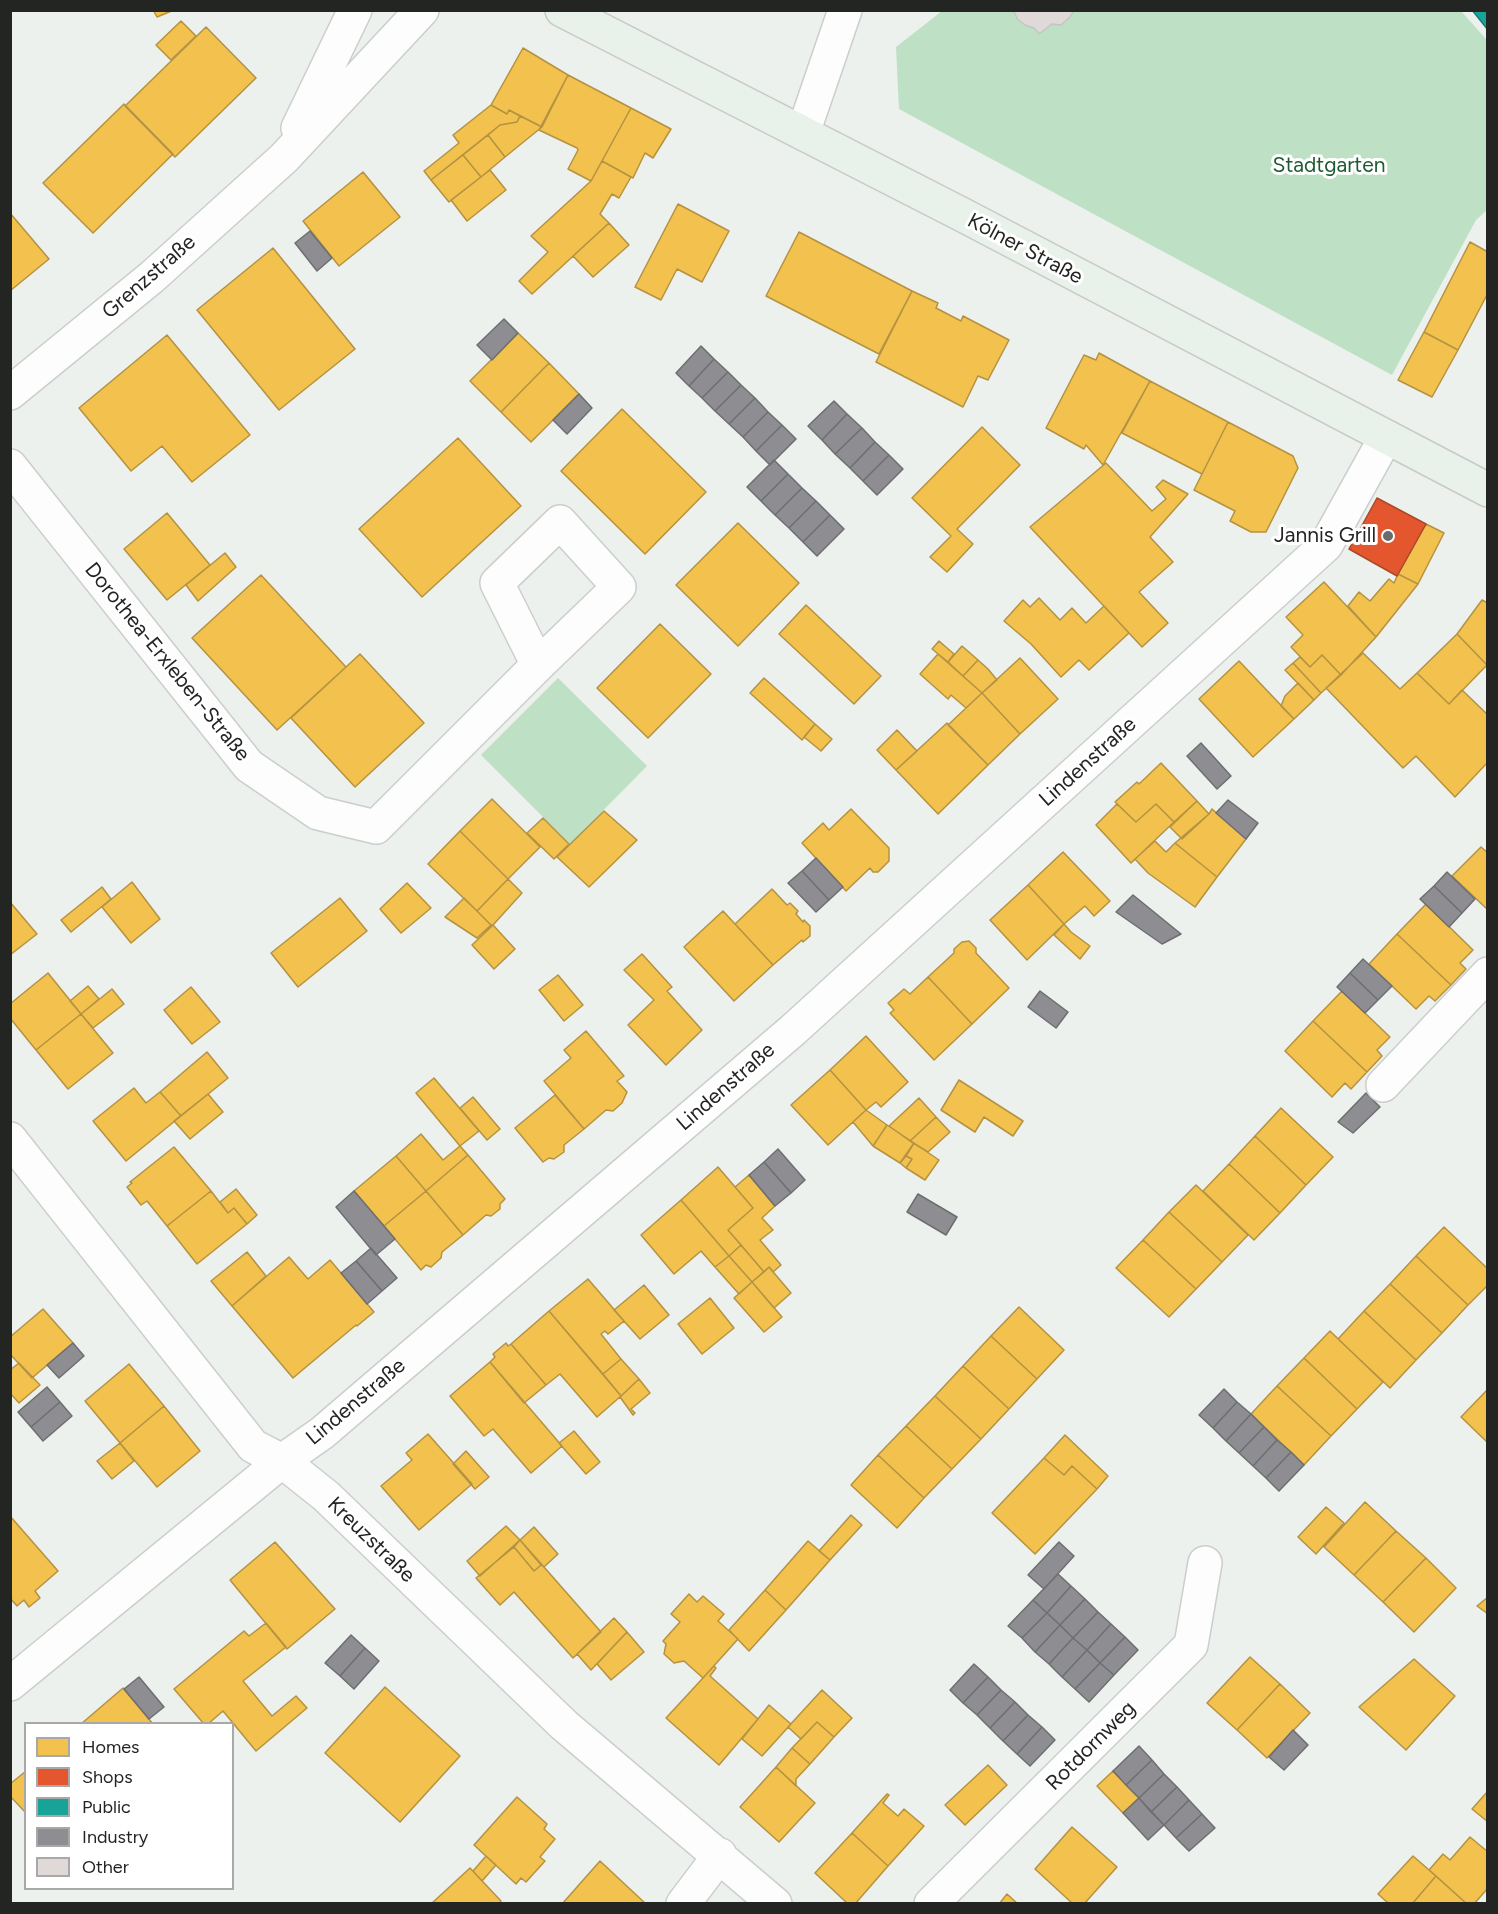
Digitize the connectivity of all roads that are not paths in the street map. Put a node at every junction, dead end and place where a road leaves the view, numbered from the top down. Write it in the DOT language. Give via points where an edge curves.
graph roads {
  1 [pos="355,10"];
  2 [pos="422,10"];
  3 [pos="562,10"];
  4 [pos="845,10"];
  5 [pos="803,133"];
  6 [pos="284,158"];
  7 [pos="10,393"];
  8 [pos="1386,437"];
  9 [pos="10,466"];
  10 [pos="1488,490"];
  11 [pos="538,665"];
  12 [pos="1488,974"];
  13 [pos="1383,1085"];
  14 [pos="10,1138"];
  15 [pos="282,1461"];
  16 [pos="1205,1563"];
  17 [pos="10,1684"];
  18 [pos="720,1855"];
  19 [pos="682,1904"];
  20 [pos="775,1904"];
  21 [pos="932,1904"];
  1 -- 6 [label="street, Grenzstraße"];
  2 -- 6 [label="street, Grenzstraße"];
  3 -- 5 [label="main road, Kölner Straße"];
  4 -- 5 [label="street"];
  5 -- 8 [label="main road, Kölner Straße"];
  6 -- 7 [label="street, Grenzstraße" via="152,277"];
  8 -- 10 [label="main road, Kölner Straße"];
  8 -- 15 [label="street, Lindenstraße" via="1326,545 793,1030 322,1433"];
  9 -- 11 [label="street, Dorothea-Erxleben-Straße" via="249,766 318,813 376,827"];
  12 -- 13 [label="street"];
  14 -- 15 [label="street, Kreuzstraße" via="253,1446"];
  15 -- 17 [label="street, Lindenstraße"];
  15 -- 18 [label="street, Kreuzstraße" via="326,1496 564,1725"];
  16 -- 21 [label="street, Rotdornweg" via="1191,1646"];
  18 -- 19 [label="street"];
  18 -- 20 [label="street, Kreuzstraße"];
}
